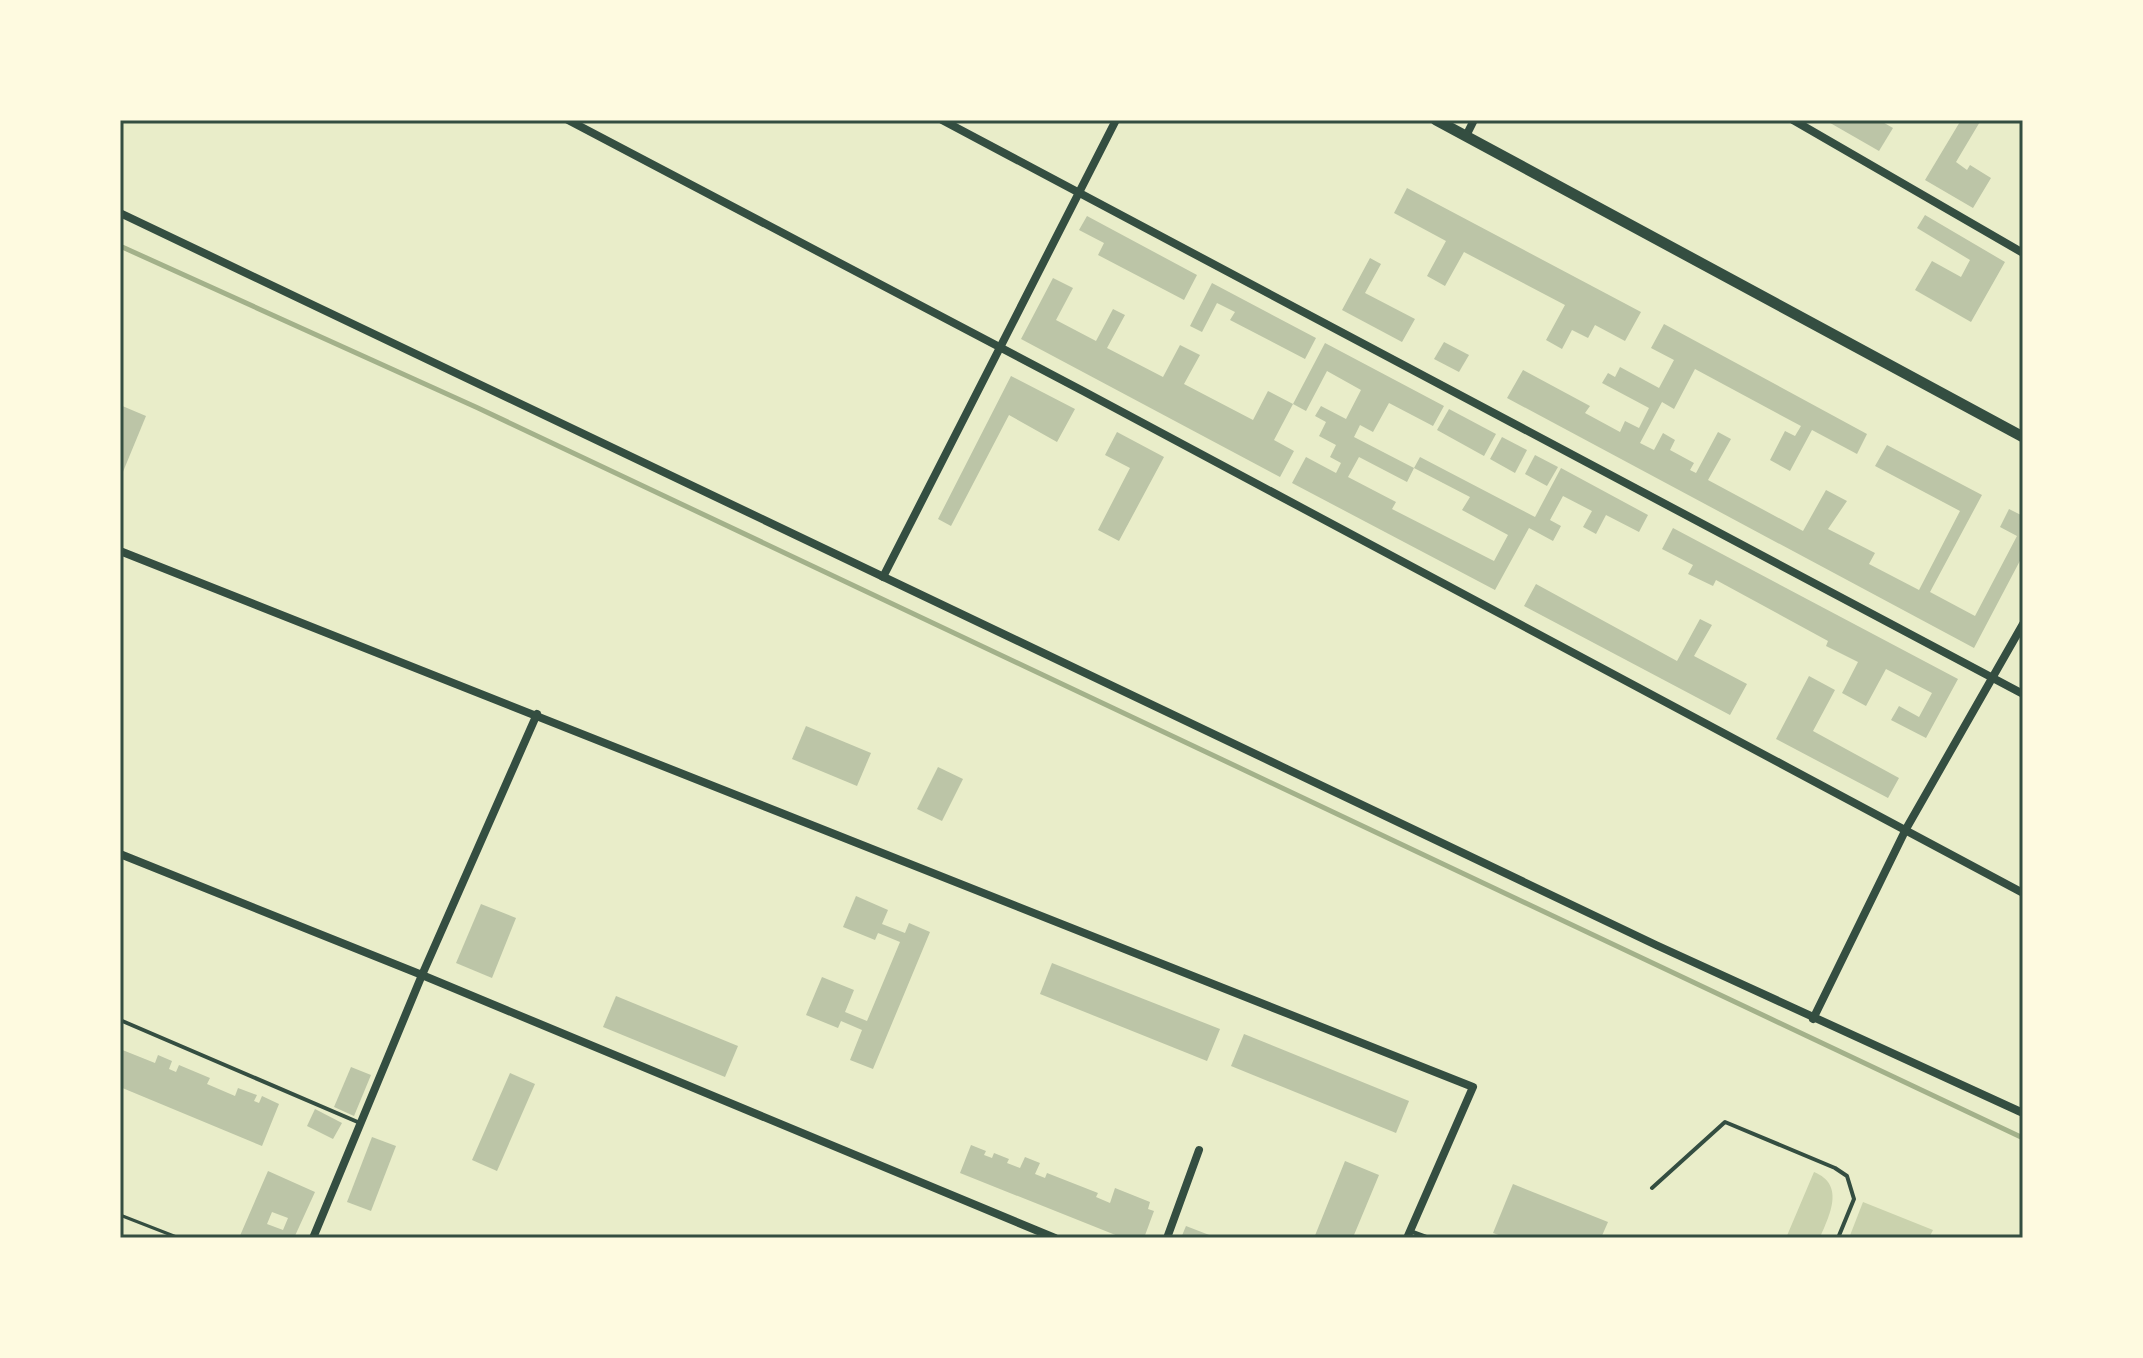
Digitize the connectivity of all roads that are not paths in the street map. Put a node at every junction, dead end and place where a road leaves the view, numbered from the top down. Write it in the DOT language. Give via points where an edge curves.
graph roads {
  1 [pos="568,120"];
  2 [pos="942,120"];
  3 [pos="1116,120"];
  4 [pos="1436,120"];
  5 [pos="1474,120"];
  6 [pos="1793,120"];
  7 [pos="1466,136"];
  8 [pos="1079,193"];
  9 [pos="120,213"];
  10 [pos="2023,253"];
  11 [pos="1000,347"];
  12 [pos="2023,437"];
  13 [pos="120,551"];
  14 [pos="883,577"];
  15 [pos="2023,624"];
  16 [pos="1993,678"];
  17 [pos="2023,694"];
  18 [pos="537,714"];
  19 [pos="1906,829"];
  20 [pos="120,854"];
  21 [pos="2023,893"];
  22 [pos="422,975"];
  23 [pos="1813,1019"];
  24 [pos="120,1020"];
  25 [pos="2023,1113"];
  26 [pos="360,1123"];
  27 [pos="1199,1150"];
  28 [pos="1652,1188"];
  29 [pos="1409,1235"];
  30 [pos="313,1238"];
  31 [pos="1055,1238"];
  32 [pos="1167,1238"];
  33 [pos="1429,1238"];
  34 [pos="1838,1238"];
  1 -- 11 [label="street"];
  2 -- 8 [label="street"];
  3 -- 8 [label="street"];
  4 -- 7 [label="street"];
  5 -- 7 [label="street"];
  6 -- 10 [label="street"];
  7 -- 12 [label="street"];
  8 -- 11 [label="street"];
  8 -- 16 [label="street"];
  9 -- 14 [label="street"];
  11 -- 14 [label="street"];
  11 -- 19 [label="street"];
  13 -- 18 [label="street"];
  14 -- 23 [label="street"];
  15 -- 16 [label="street"];
  16 -- 17 [label="street"];
  16 -- 19 [label="street"];
  18 -- 22 [label="street"];
  18 -- 29 [label="street" via="1473,1087"];
  19 -- 21 [label="street"];
  19 -- 23 [label="street"];
  20 -- 22 [label="street"];
  22 -- 26 [label="street"];
  22 -- 31 [label="street"];
  23 -- 25 [label="street"];
  24 -- 26 [label="lane"];
  26 -- 30 [label="street"];
  27 -- 32 [label="street"];
  28 -- 34 [label="lane" via="1725,1122 1847,1176 1854,1199"];
  29 -- 33 [label="lane"];
}
